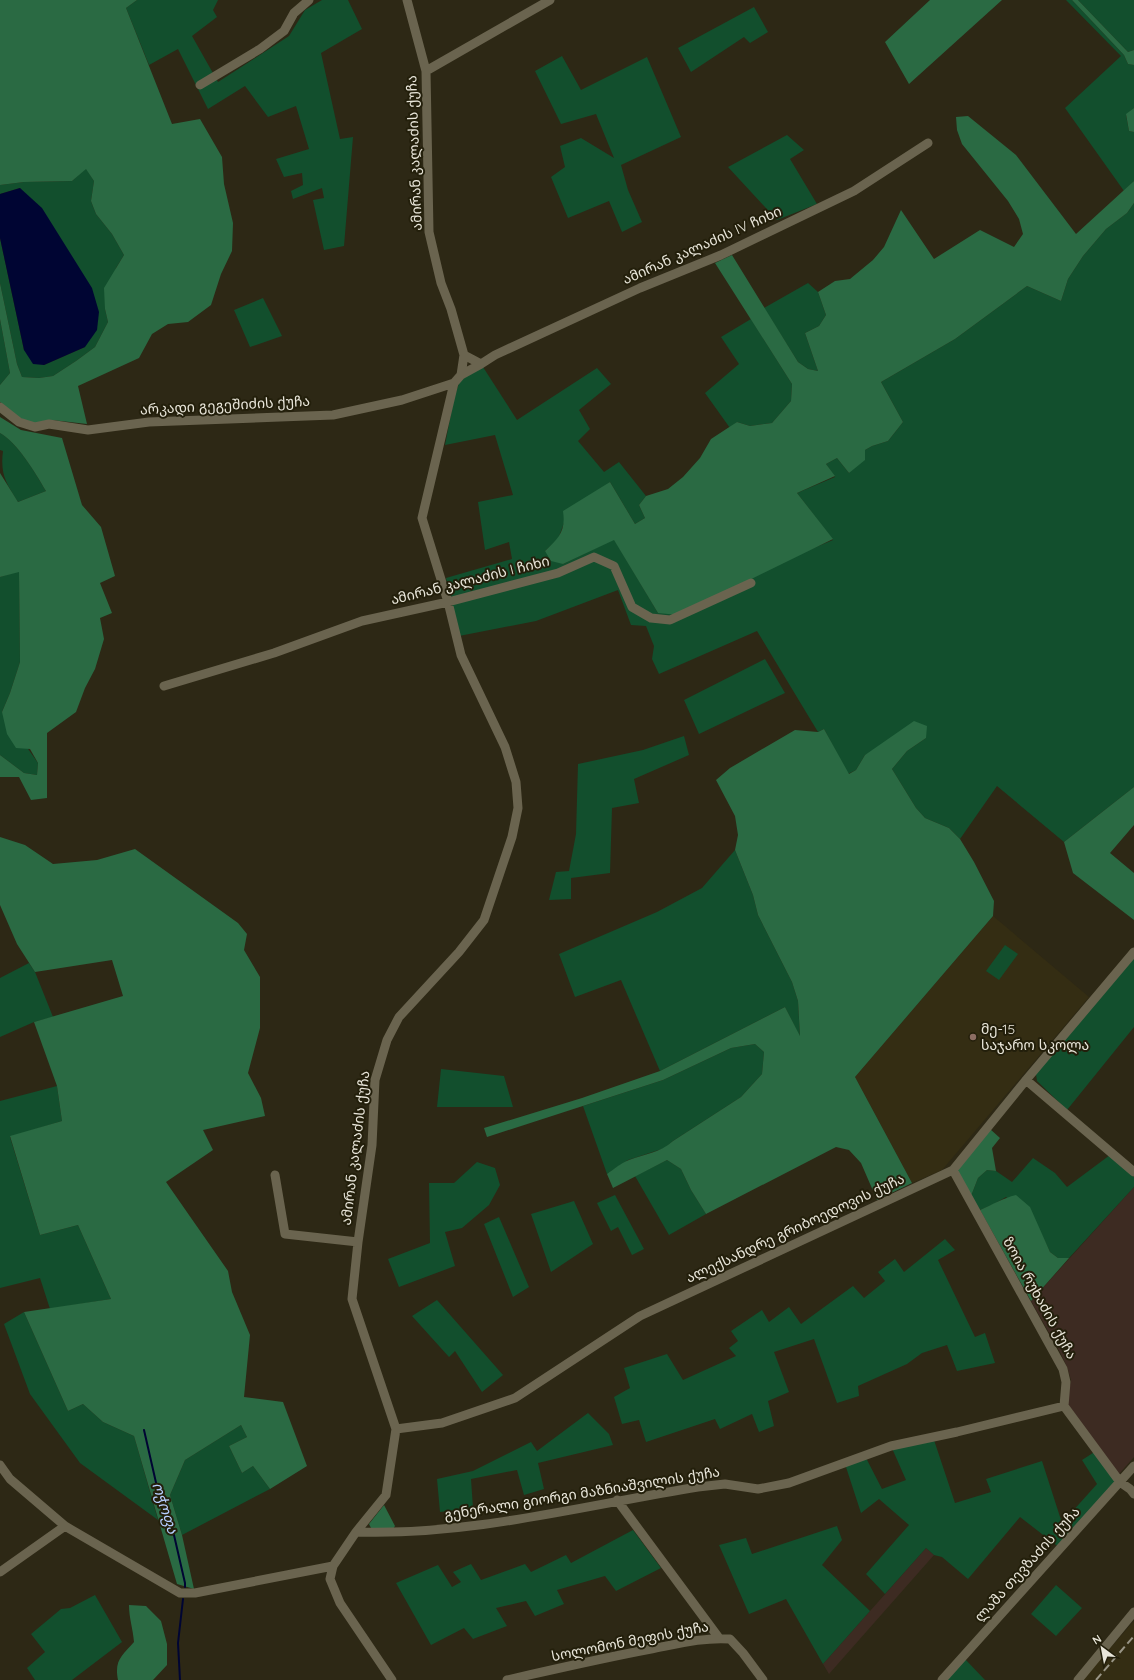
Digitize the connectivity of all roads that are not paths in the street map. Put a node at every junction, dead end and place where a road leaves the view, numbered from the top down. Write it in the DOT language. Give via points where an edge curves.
graph roads {
  1 [pos="308,0"];
  2 [pos="407,0"];
  3 [pos="550,0"];
  4 [pos="426,71"];
  5 [pos="200,86"];
  6 [pos="928,142"];
  7 [pos="464,355"];
  8 [pos="481,364"];
  9 [pos="461,375"];
  10 [pos="454,382"];
  11 [pos="0,406"];
  12 [pos="751,583"];
  13 [pos="448,602"];
  14 [pos="164,686"];
  15 [pos="1134,952"];
  16 [pos="1026,1080"];
  17 [pos="954,1170"];
  18 [pos="1134,1172"];
  19 [pos="275,1175"];
  20 [pos="358,1242"];
  21 [pos="1064,1406"];
  22 [pos="396,1429"];
  23 [pos="0,1465"];
  24 [pos="1134,1466"];
  25 [pos="1120,1482"];
  26 [pos="1134,1494"];
  27 [pos="617,1500"];
  28 [pos="65,1526"];
  29 [pos="356,1532"];
  30 [pos="332,1566"];
  31 [pos="0,1572"];
  32 [pos="1134,1612"];
  33 [pos="719,1638"];
  34 [pos="392,1680"];
  35 [pos="507,1680"];
  36 [pos="764,1680"];
  37 [pos="942,1680"];
  38 [pos="1078,1680"];
  1 -- 5 [label="street" via="294,13 284,31"];
  2 -- 4 [label="street, ამირან კალაძის ქუჩა"];
  3 -- 4 [label="street"];
  4 -- 7 [label="street, ამირან კალაძის ქუჩა" via="429,232 441,283"];
  6 -- 8 [label="street, ამირან კალაძის IV ჩიხი" via="854,191 721,255 640,288 495,355"];
  7 -- 8 [label="street"];
  7 -- 9 [label="street, ამირან კალაძის ქუჩა"];
  8 -- 9 [label="street, ამირან კალაძის IV ჩიხი"];
  9 -- 10 [label="street"];
  10 -- 11 [label="street, არკადი გეგეშიძის ქუჩა" via="402,400 333,415 149,422 88,430 49,424 35,427 19,422"];
  10 -- 13 [label="street, ამირან კალაძის ქუჩა" via="422,518"];
  12 -- 13 [label="street, ამირან კალაძის I ჩიხი" via="670,620 651,618 632,607 614,566 594,557 558,573"];
  13 -- 14 [label="street, ამირან კალაძის I ჩიხი" via="362,621 274,653"];
  13 -- 20 [label="street, ამირან კალაძის ქუჩა" via="461,655 505,748 516,782 518,808 512,838 484,920 459,952 399,1017 387,1040 375,1080 372,1145"];
  15 -- 16 [label="street, ალექსანდრე გრიბოედოვის ქუჩა"];
  16 -- 17 [label="street, ალექსანდრე გრიბოედოვის ქუჩა"];
  16 -- 18 [label="street"];
  17 -- 21 [label="street, ზოია რუხაძის ქუჩა" via="1063,1369 1066,1382"];
  17 -- 22 [label="street, ალექსანდრე გრიბოედოვის ქუჩა" via="640,1316 515,1398 442,1423"];
  19 -- 20 [label="street" via="285,1234"];
  20 -- 22 [label="street, ამირან კალაძის ქუჩა" via="352,1299"];
  21 -- 25 [label="street"];
  21 -- 27 [label="street, გენერალი გიორგი მაზნიაშვილის ქუჩა" via="891,1446 789,1483 758,1489 725,1484"];
  22 -- 29 [label="street, ამირან კალაძის ქუჩა" via="386,1495"];
  23 -- 28 [label="street" via="10,1479"];
  24 -- 25 [label="street, ლაშა თევზაძის ქუჩა"];
  25 -- 26 [label="street"];
  25 -- 37 [label="street, ლაშა თევზაძის ქუჩა"];
  27 -- 29 [label="street, გენერალი გიორგი მაზნიაშვილის ქუჩა" via="489,1524 391,1533"];
  27 -- 33 [label="street"];
  28 -- 30 [label="street" via="180,1593 195,1593"];
  28 -- 31 [label="street"];
  29 -- 30 [label="street, ამირან კალაძის ქუჩა"];
  30 -- 34 [label="street" via="330,1579 340,1604"];
  32 -- 38 [label="street"];
  33 -- 35 [label="street, სოლომონ მეფის ქუჩა" via="585,1662"];
  33 -- 36 [label="street, სოლომონ მეფის ქუჩა" via="730,1639"];
}
